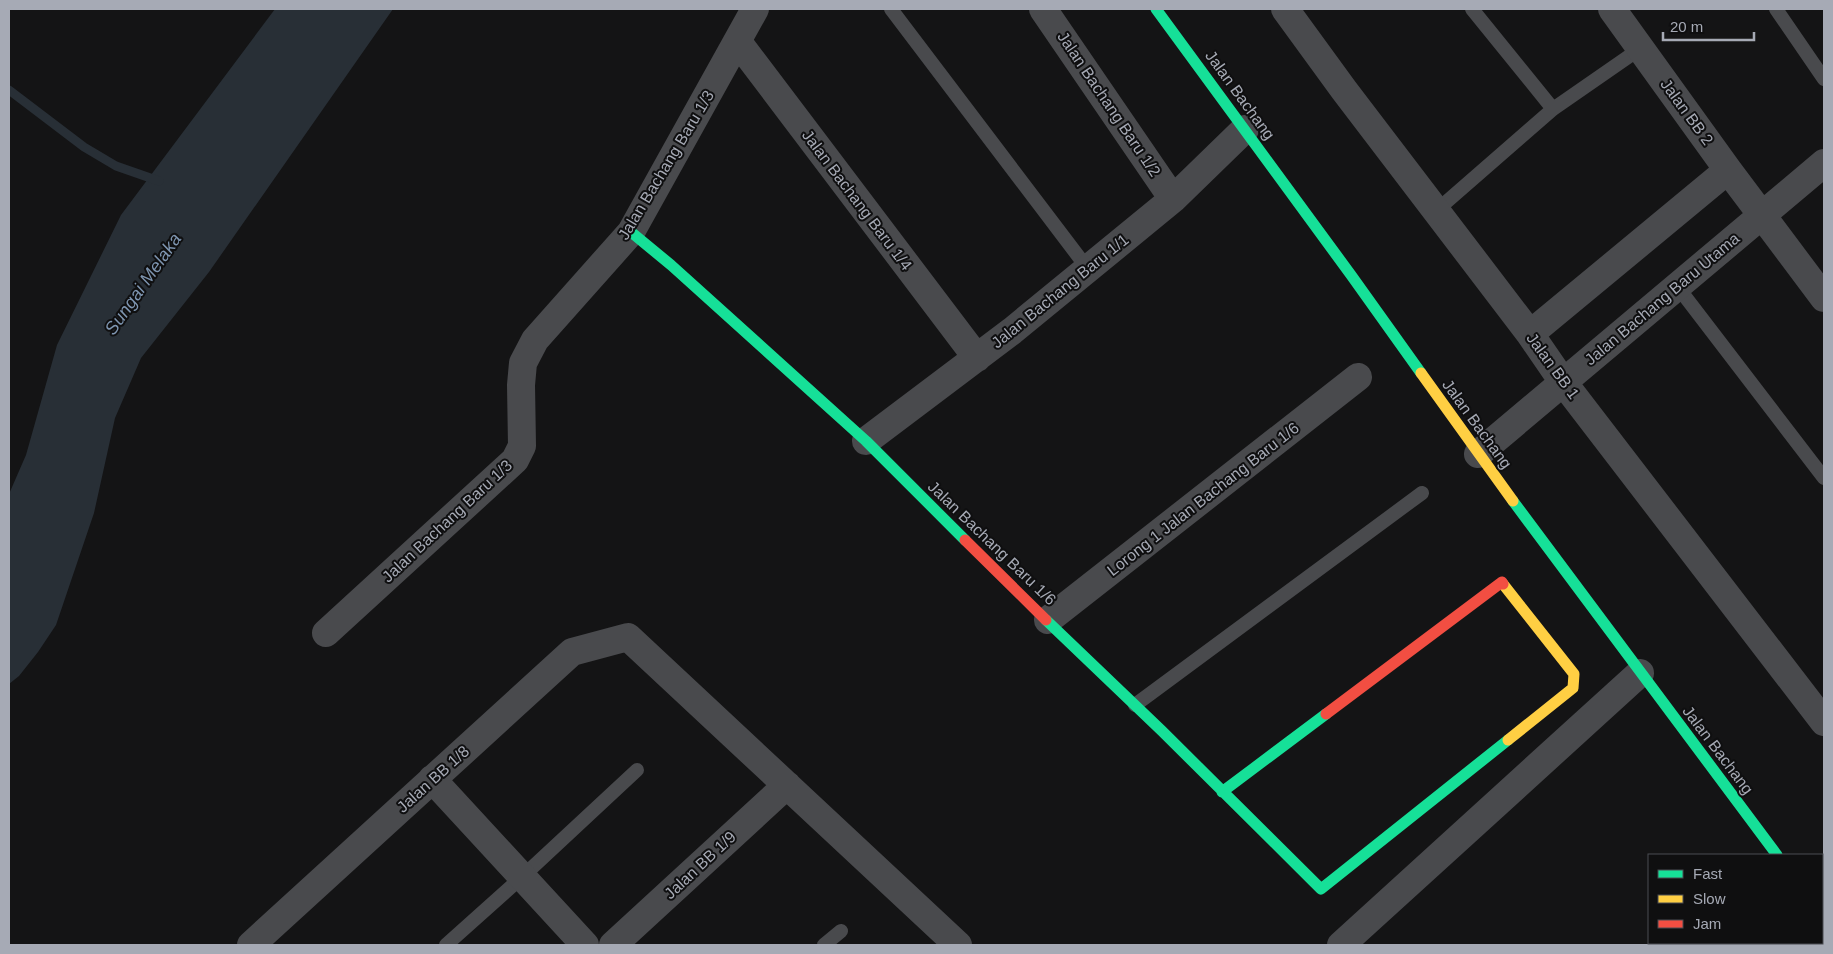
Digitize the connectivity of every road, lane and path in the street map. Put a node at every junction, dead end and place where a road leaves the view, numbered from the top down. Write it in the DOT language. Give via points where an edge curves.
graph roads {
  1 [pos="755,9"];
  2 [pos="891,9"];
  3 [pos="1043,9"];
  4 [pos="1156,9"];
  5 [pos="1285,9"];
  6 [pos="1472,9"];
  7 [pos="1612,9"];
  8 [pos="1776,9"];
  9 [pos="738,42"];
  10 [pos="1641,48"];
  11 [pos="1824,79"];
  12 [pos="1553,109"];
  13 [pos="1245,129"];
  14 [pos="1824,163"];
  15 [pos="1728,170"];
  16 [pos="1173,199"];
  17 [pos="1436,211"];
  18 [pos="1762,215"];
  19 [pos="631,232"];
  20 [pos="1088,269"];
  21 [pos="1677,286"];
  22 [pos="1824,298"];
  23 [pos="1530,334"];
  24 [pos="977,358"];
  25 [pos="1358,377"];
  26 [pos="1563,382"];
  27 [pos="866,441"];
  28 [pos="1478,454"];
  29 [pos="1824,478"];
  30 [pos="1422,494"];
  31 [pos="1048,620"];
  32 [pos="326,632"];
  33 [pos="1640,673"];
  34 [pos="1135,705"];
  35 [pos="1824,722"];
  36 [pos="637,770"];
  37 [pos="432,780"];
  38 [pos="787,785"];
  39 [pos="1222,792"];
  40 [pos="1776,854"];
  41 [pos="522,877"];
  42 [pos="841,931"];
  43 [pos="251,945"];
  44 [pos="446,945"];
  45 [pos="585,945"];
  46 [pos="614,945"];
  47 [pos="824,945"];
  48 [pos="958,945"];
  49 [pos="1341,945"];
  1 -- 9 [label="street, Jalan Bachang Baru 1/3"];
  2 -- 20 [label="lane"];
  3 -- 16 [label="street, Jalan Bachang Baru 1/2"];
  4 -- 13 [label="street, Jalan Bachang"];
  5 -- 17 [label="street, Jalan BB 1"];
  6 -- 12 [label="lane"];
  7 -- 10 [label="street, Jalan BB 2"];
  8 -- 11 [label="lane"];
  9 -- 19 [label="street, Jalan Bachang Baru 1/3"];
  9 -- 24 [label="street, Jalan Bachang Baru 1/4"];
  10 -- 12 [label="lane"];
  10 -- 15 [label="street, Jalan BB 2"];
  12 -- 17 [label="lane"];
  13 -- 16 [label="street, Jalan Bachang Baru 1/1"];
  13 -- 28 [label="street, Jalan Bachang"];
  14 -- 18 [label="street, Jalan Bachang Baru Utama"];
  15 -- 18 [label="street, Jalan BB 2"];
  15 -- 23 [label="street"];
  16 -- 20 [label="street, Jalan Bachang Baru 1/1"];
  17 -- 23 [label="street, Jalan BB 1"];
  18 -- 21 [label="street, Jalan Bachang Baru Utama"];
  18 -- 22 [label="street, Jalan BB 2"];
  19 -- 27 [label="street, Jalan Bachang Baru 1/6"];
  19 -- 32 [label="street, Jalan Bachang Baru 1/3" via="535,340 523,362 522,446 515,460"];
  20 -- 24 [label="street, Jalan Bachang Baru 1/1"];
  21 -- 26 [label="street, Jalan Bachang Baru Utama"];
  21 -- 29 [label="lane"];
  23 -- 26 [label="street, Jalan BB 1"];
  24 -- 27 [label="street, Jalan Bachang Baru 1/1"];
  25 -- 31 [label="street, Lorong 1 Jalan Bachang Baru 1/6"];
  26 -- 28 [label="street, Jalan Bachang Baru Utama"];
  26 -- 35 [label="street, Jalan BB 1"];
  27 -- 31 [label="street, Jalan Bachang Baru 1/6"];
  28 -- 33 [label="street, Jalan Bachang"];
  30 -- 34 [label="lane"];
  31 -- 34 [label="street, Jalan Bachang Baru 1/6"];
  33 -- 40 [label="street, Jalan Bachang"];
  33 -- 49 [label="street"];
  34 -- 39 [label="street, Jalan Bachang Baru 1/6"];
  36 -- 41 [label="lane"];
  37 -- 38 [label="street, Jalan BB 1/8" via="572,652 628,637"];
  37 -- 41 [label="street"];
  37 -- 43 [label="street, Jalan BB 1/8"];
  38 -- 46 [label="street, Jalan BB 1/9"];
  38 -- 48 [label="street"];
  39 -- 39 [label="street, Jalan Bachang Baru 1/6" via="1502,582 1574,674 1573,688 1321,889"];
  41 -- 44 [label="lane"];
  41 -- 45 [label="street"];
  42 -- 47 [label="lane"];
}
